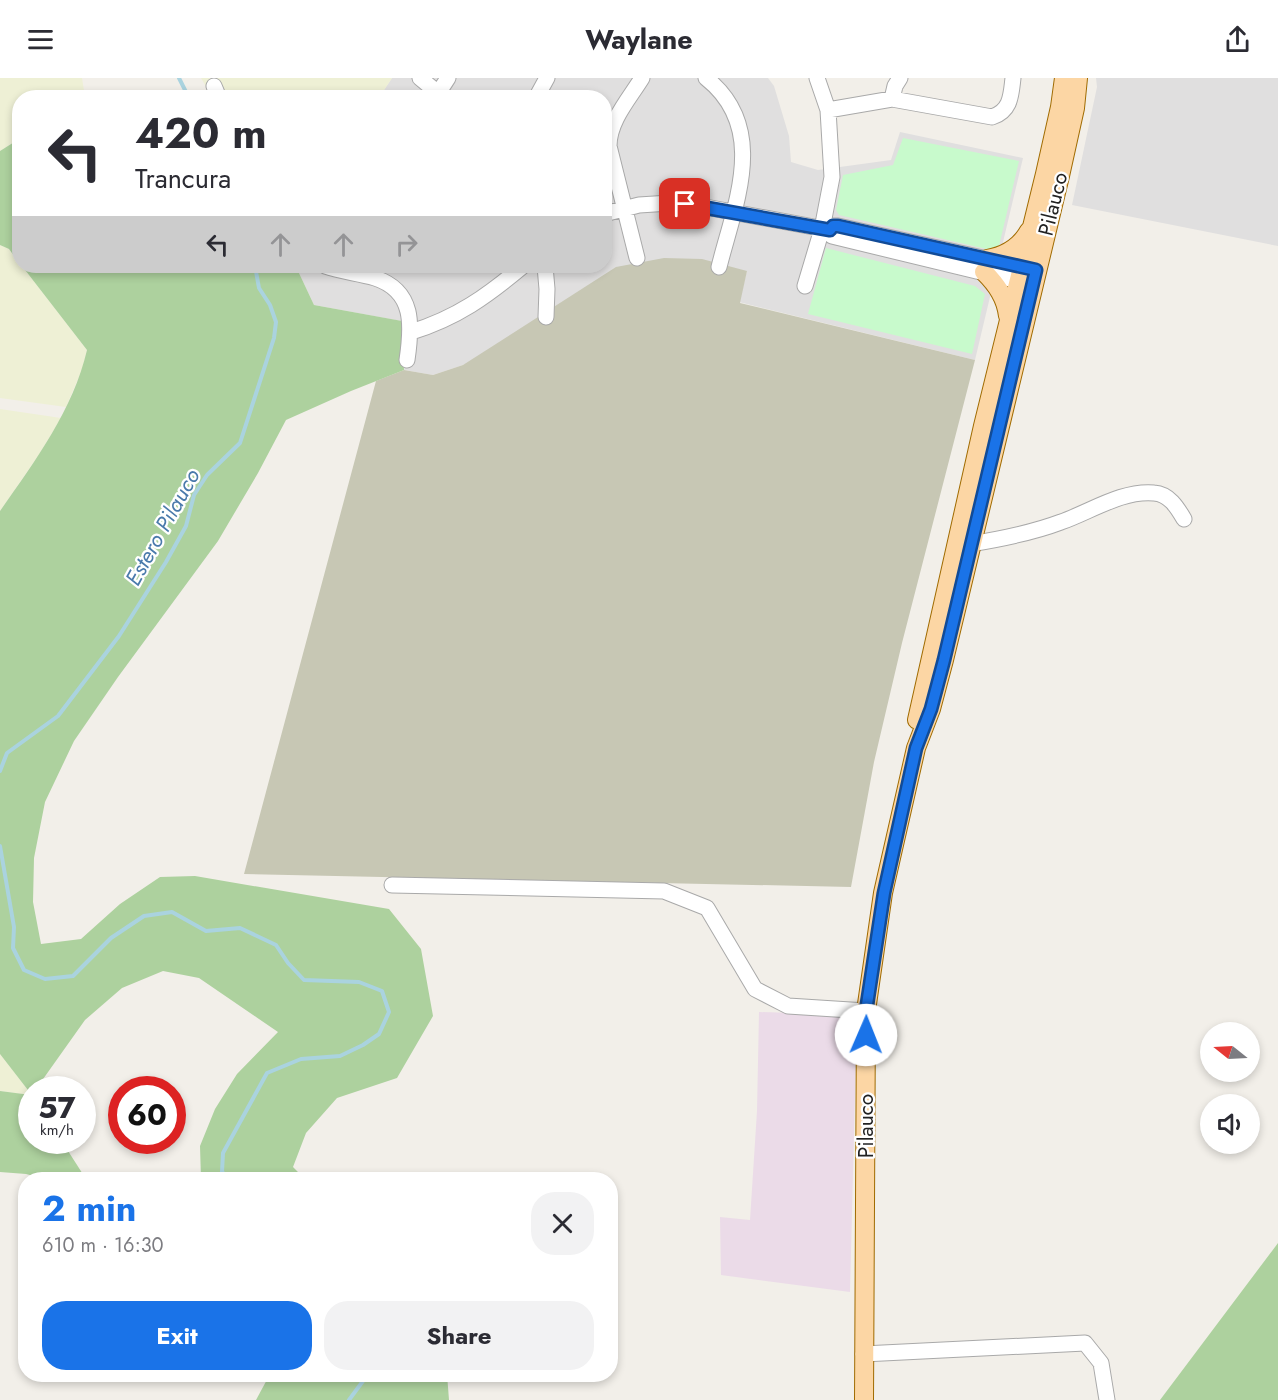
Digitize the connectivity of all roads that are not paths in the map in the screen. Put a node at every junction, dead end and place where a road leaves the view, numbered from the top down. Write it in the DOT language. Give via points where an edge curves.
graph roads {
  1 [pos="420,78"];
  2 [pos="642,78"];
  3 [pos="706,78"];
  4 [pos="817,78"];
  5 [pos="900,78"];
  6 [pos="1013,78"];
  7 [pos="1064,78"];
  8 [pos="1078,78"];
  9 [pos="433,90"];
  10 [pos="892,99"];
  11 [pos="828,110"];
  12 [pos="612,129"];
  13 [pos="612,158"];
  14 [pos="624,208"];
  15 [pos="612,212"];
  16 [pos="732,213"];
  17 [pos="1033,221"];
  18 [pos="826,229"];
  19 [pos="637,258"];
  20 [pos="985,265"];
  21 [pos="719,267"];
  22 [pos="356,273"];
  23 [pos="514,273"];
  24 [pos="546,273"];
  25 [pos="1027,276"];
  26 [pos="805,285"];
  27 [pos="546,317"];
  28 [pos="1009,320"];
  29 [pos="411,332"];
  30 [pos="407,360"];
  31 [pos="1184,519"];
  32 [pos="970,544"];
  33 [pos="916,748"];
  34 [pos="392,885"];
  35 [pos="866,1011"];
  36 [pos="863,1353"];
  37 [pos="864,1400"];
  38 [pos="1107,1400"];
  1 -- 9 [label="street"];
  2 -- 12 [label="street"];
  3 -- 16 [label="street" via="730,102 741,131 744,159"];
  4 -- 11 [label="street"];
  5 -- 10 [label="street"];
  6 -- 10 [label="street" via="1008,106 992,117"];
  7 -- 17 [label="main road, Pilauco"];
  8 -- 25 [label="main road, Pilauco" via="1075,108"];
  10 -- 11 [label="street"];
  11 -- 18 [label="street" via="832,177"];
  13 -- 14 [label="street"];
  14 -- 15 [label="street"];
  14 -- 16 [label="street" via="670,203"];
  14 -- 19 [label="street"];
  16 -- 18 [label="street"];
  16 -- 21 [label="street"];
  17 -- 20 [label="main road" via="1016,247"];
  17 -- 25 [label="main road, Pilauco"];
  18 -- 20 [label="street" via="836,237"];
  18 -- 26 [label="street"];
  20 -- 25 [label="street"];
  20 -- 28 [label="main road" via="1007,306"];
  22 -- 29 [label="street" via="389,285 402,298 410,314"];
  23 -- 29 [label="street" via="464,311"];
  24 -- 27 [label="street"];
  25 -- 28 [label="main road, Pilauco"];
  25 -- 32 [label="main road, Pilauco"];
  28 -- 33 [label="main road, Pilauco" via="919,705"];
  29 -- 30 [label="street"];
  31 -- 32 [label="street" via="1166,496 1128,495 1061,523"];
  32 -- 33 [label="main road, Pilauco" via="931,709"];
  33 -- 35 [label="main road, Pilauco" via="884,893"];
  34 -- 35 [label="street" via="664,891 707,908 755,989 788,1006"];
  35 -- 36 [label="main road, Pilauco"];
  36 -- 37 [label="main road, Pilauco"];
  36 -- 38 [label="street" via="1085,1343 1101,1363"];
}
